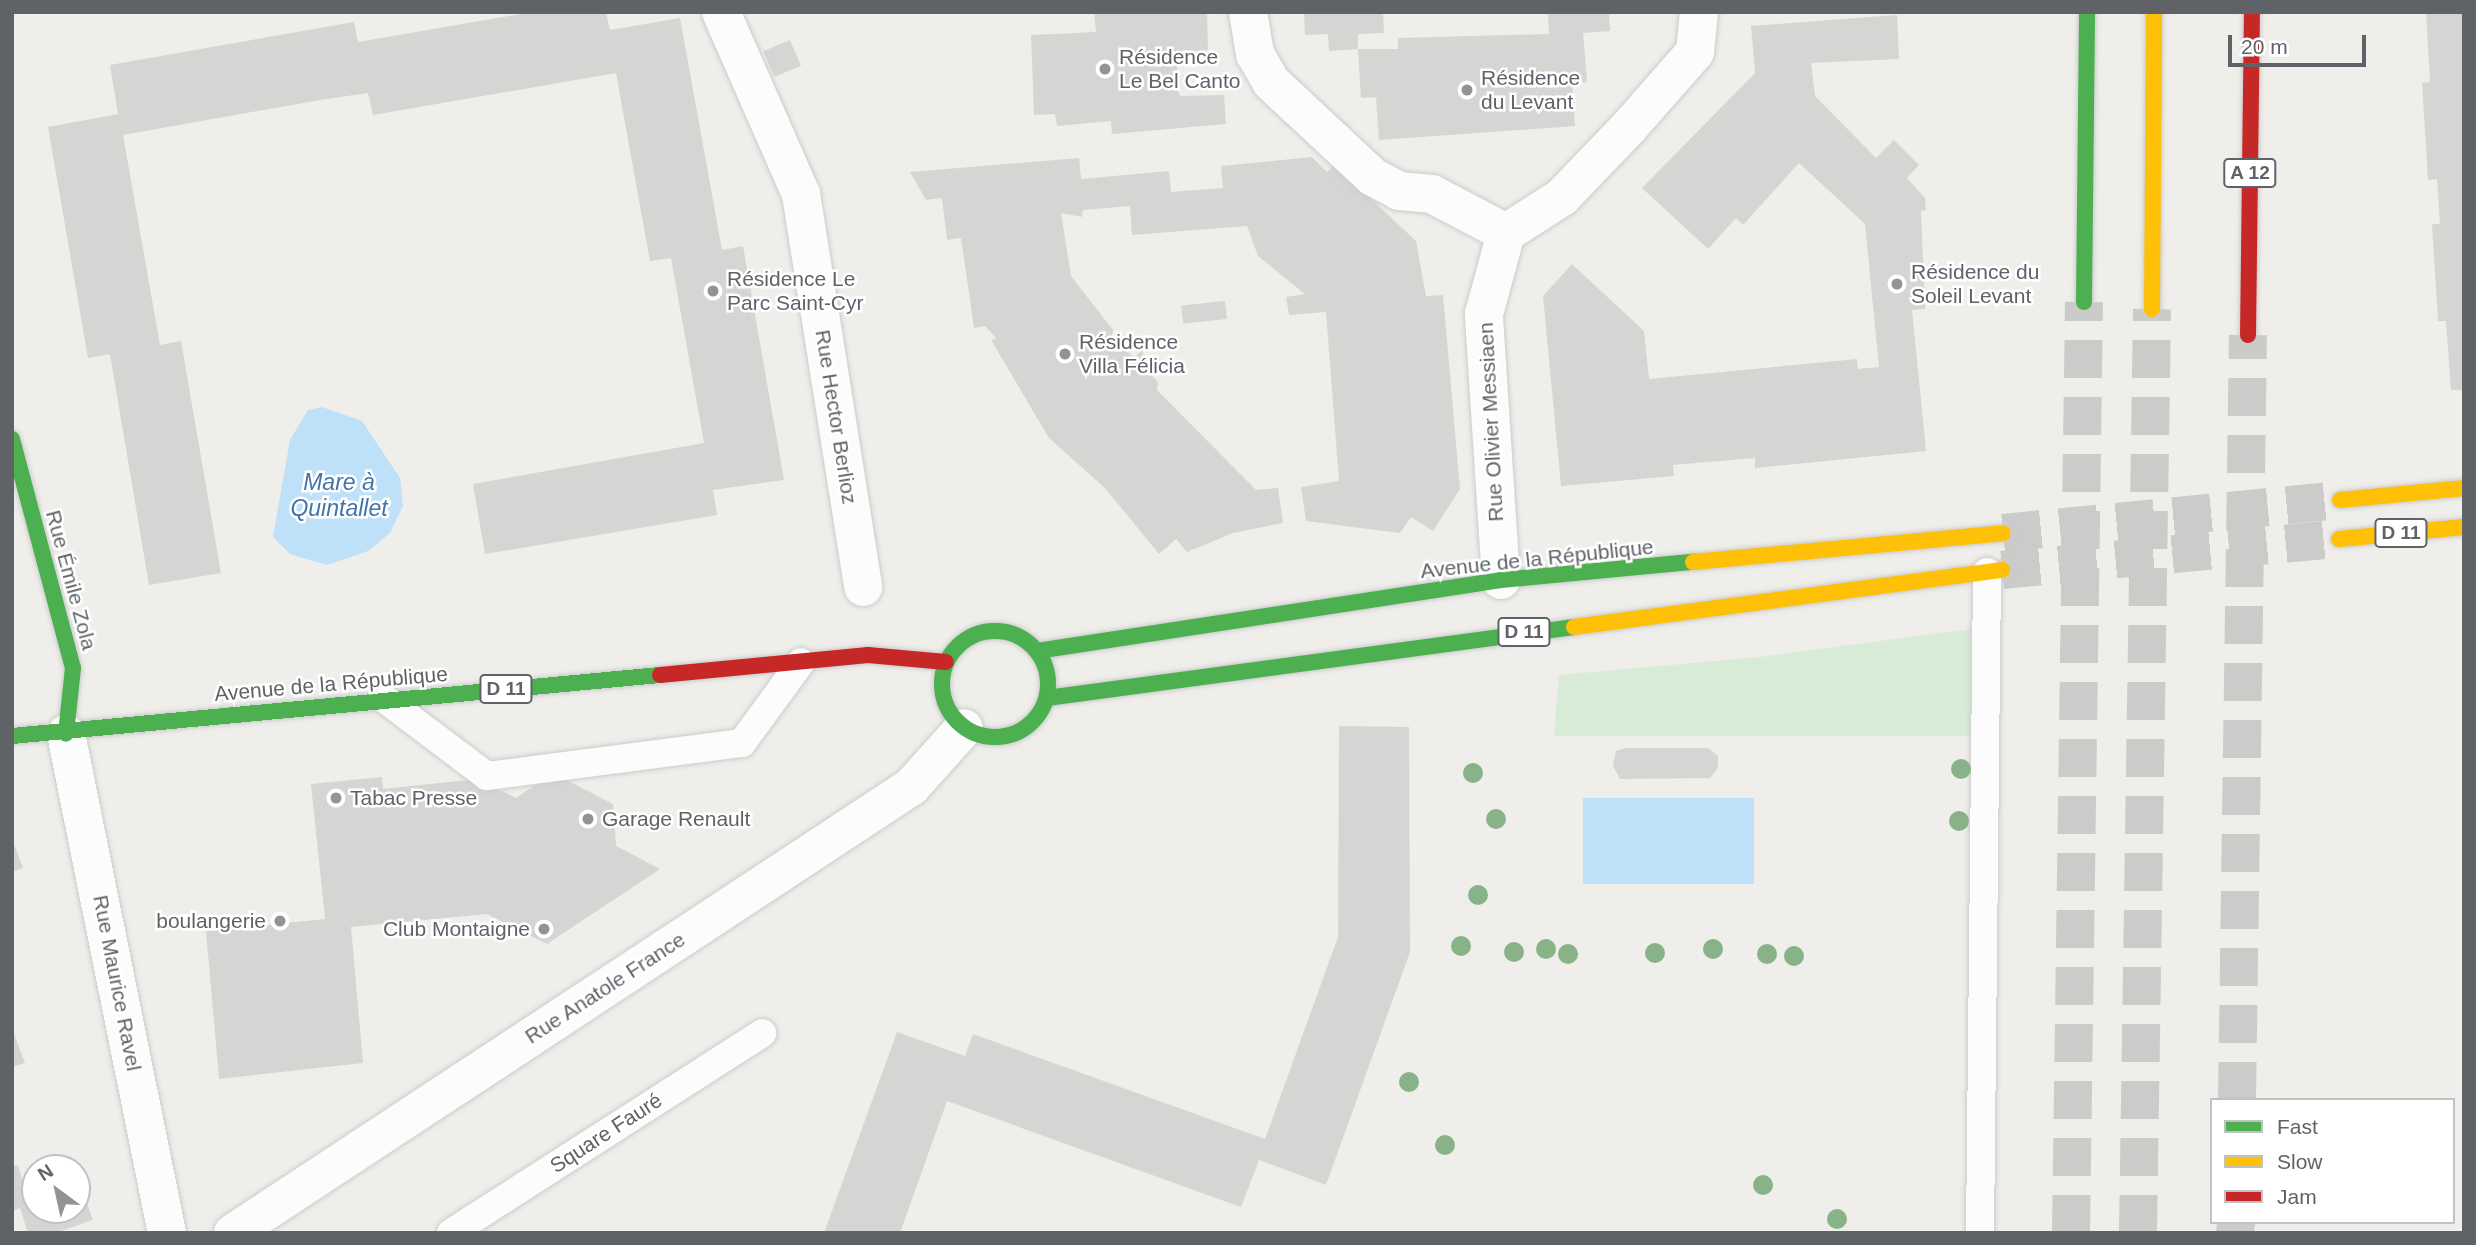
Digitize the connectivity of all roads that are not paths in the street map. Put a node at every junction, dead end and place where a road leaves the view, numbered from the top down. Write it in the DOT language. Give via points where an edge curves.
graph roads {
  1 [pos="721,12"];
  2 [pos="1248,12"];
  3 [pos="1699,12"];
  4 [pos="2087,12"];
  5 [pos="2154,12"];
  6 [pos="2252,12"];
  7 [pos="1506,233"];
  8 [pos="2084,302"];
  9 [pos="2152,309"];
  10 [pos="2248,335"];
  11 [pos="12,439"];
  12 [pos="2464,488"];
  13 [pos="2340,500"];
  14 [pos="2464,527"];
  15 [pos="2003,533"];
  16 [pos="2339,540"];
  17 [pos="1995,571"];
  18 [pos="1500,580"];
  19 [pos="863,587"];
  20 [pos="1471,605"];
  21 [pos="1311,646"];
  22 [pos="1037,651"];
  23 [pos="801,662"];
  24 [pos="946,662"];
  25 [pos="1282,665"];
  26 [pos="1047,698"];
  27 [pos="386,700"];
  28 [pos="964,728"];
  29 [pos="66,734"];
  30 [pos="12,736"];
  31 [pos="762,1033"];
  32 [pos="167,1233"];
  33 [pos="233,1233"];
  34 [pos="451,1233"];
  35 [pos="1980,1233"];
  1 -- 19 [label="street, Rue Hector Berlioz" via="801,194"];
  2 -- 7 [label="street" via="1255,54 1271,82 1373,177 1399,191 1432,194"];
  3 -- 7 [label="street" via="1695,52 1562,197"];
  4 -- 8 [label="main road"];
  5 -- 9 [label="main road"];
  6 -- 10 [label="main road, A 12"];
  7 -- 18 [label="street, Rue Olivier Messiaen" via="1484,314"];
  11 -- 29 [label="main road, Rue Émile Zola" via="73,668"];
  12 -- 13 [label="main road, D 11"];
  14 -- 16 [label="main road, D 11"];
  15 -- 18 [label="main road, Avenue de la République"];
  17 -- 25 [label="main road, D 11"];
  17 -- 35 [label="lane"];
  18 -- 20 [label="main road"];
  18 -- 22 [label="main road, Avenue de la République"];
  21 -- 25 [label="main road"];
  22 -- 24 [label="main road" via="1007,631 988,631 971,635"];
  22 -- 26 [label="main road" via="1049,682"];
  23 -- 24 [label="main road, Avenue de la République / D 11" via="868,655"];
  23 -- 27 [label="main road, Avenue de la République / D 11"];
  23 -- 27 [label="lane" via="742,743 487,776"];
  24 -- 28 [label="main road" via="943,699"];
  25 -- 26 [label="main road, D 11"];
  26 -- 28 [label="main road" via="1028,726 1013,735 979,736"];
  27 -- 29 [label="main road, Avenue de la République / D 11"];
  28 -- 33 [label="street, Rue Anatole France" via="911,787"];
  29 -- 30 [label="main road, Avenue de la République / D 11"];
  29 -- 32 [label="street, Rue Maurice Ravel"];
  31 -- 34 [label="lane, Square Fauré"];
}
